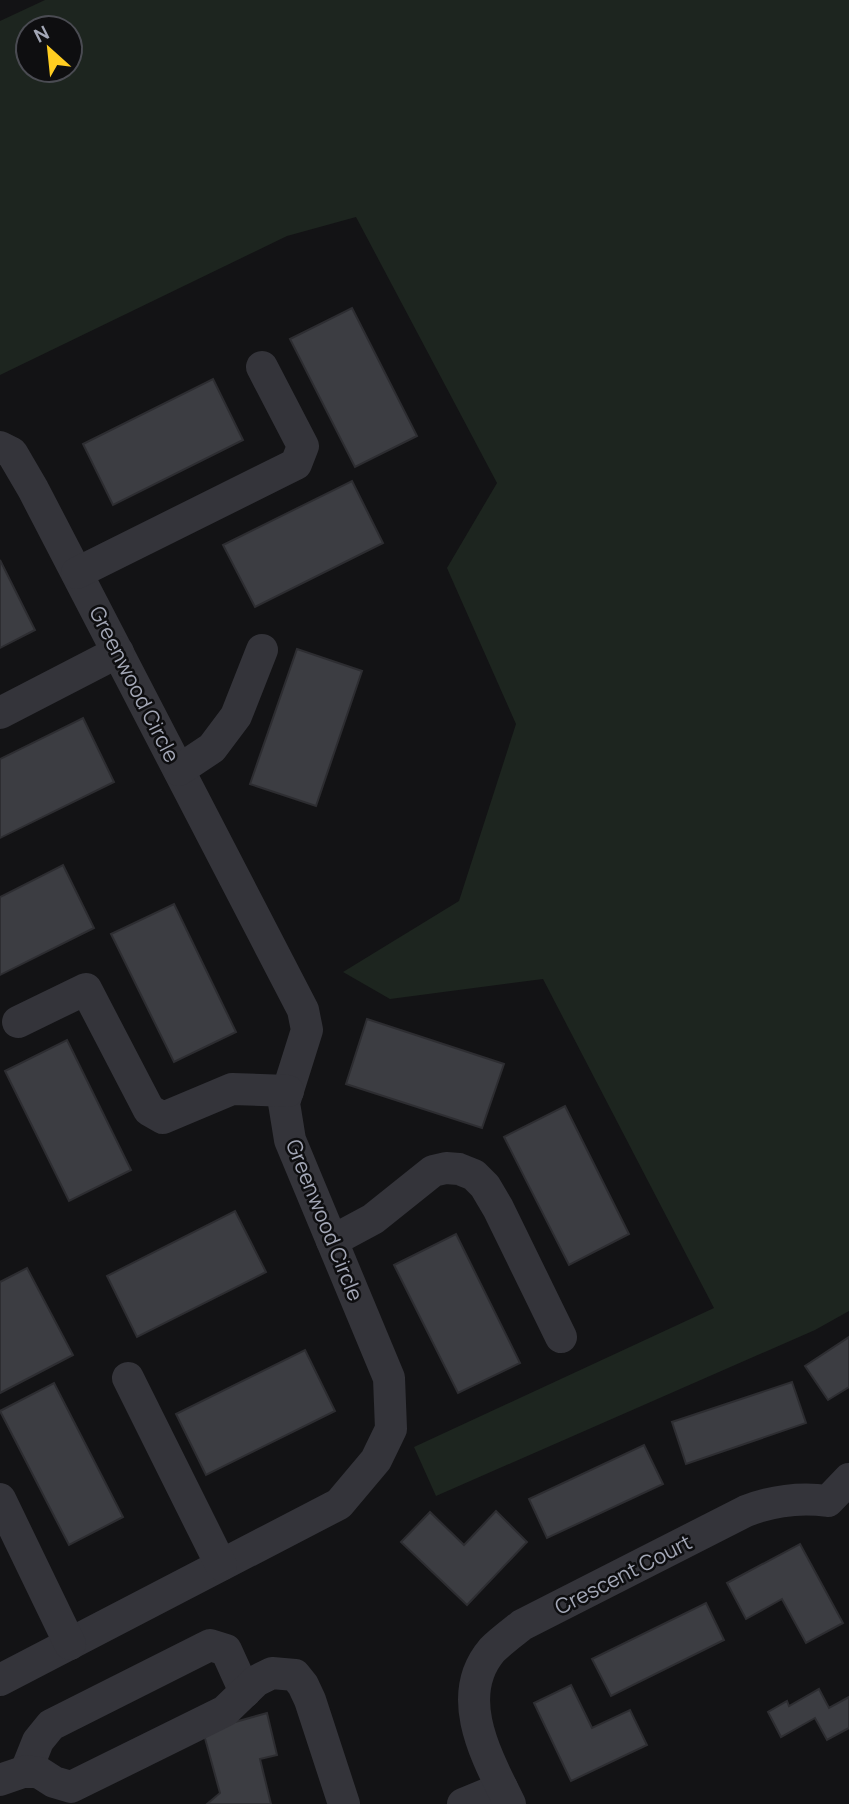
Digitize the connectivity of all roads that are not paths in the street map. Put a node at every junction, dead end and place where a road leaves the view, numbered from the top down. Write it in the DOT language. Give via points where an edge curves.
graph roads {
  1 [pos="262,367"];
  2 [pos="0,447"];
  3 [pos="77,573"];
  4 [pos="262,650"];
  5 [pos="118,652"];
  6 [pos="0,713"];
  7 [pos="179,770"];
  8 [pos="18,1021"];
  9 [pos="288,1091"];
  10 [pos="332,1241"];
  11 [pos="561,1337"];
  12 [pos="128,1378"];
  13 [pos="842,1497"];
  14 [pos="0,1499"];
  15 [pos="221,1565"];
  16 [pos="70,1644"];
  17 [pos="0,1680"];
  18 [pos="245,1692"];
  19 [pos="13,1776"];
  20 [pos="506,1796"];
  21 [pos="344,1804"];
  22 [pos="463,1804"];
  1 -- 3 [label="street" via="303,446 296,464"];
  2 -- 3 [label="street, Greenwood Circle" via="12,453"];
  3 -- 5 [label="street, Greenwood Circle"];
  4 -- 7 [label="street" via="236,716 212,748"];
  5 -- 6 [label="street"];
  5 -- 7 [label="street, Greenwood Circle"];
  7 -- 9 [label="street, Greenwood Circle" via="303,1010 307,1030"];
  8 -- 9 [label="street" via="86,989 149,1110 163,1118 232,1088"];
  9 -- 10 [label="street, Greenwood Circle" via="284,1103 290,1140"];
  10 -- 11 [label="street" via="373,1219 432,1171 459,1169 474,1175 498,1208"];
  10 -- 15 [label="street, Greenwood Circle" via="389,1378 391,1429 376,1461 339,1504"];
  12 -- 15 [label="street"];
  13 -- 20 [label="street, Crescent Court" via="796,1499 746,1511 522,1625 493,1650 478,1678 474,1709 483,1744"];
  14 -- 16 [label="street"];
  15 -- 16 [label="street, Greenwood Circle"];
  16 -- 17 [label="street, Greenwood Circle"];
  18 -- 19 [label="street" via="217,1716 71,1787 40,1773"];
  18 -- 19 [label="street" via="226,1650 209,1645 51,1726"];
  18 -- 21 [label="street" via="272,1673 295,1675 310,1700"];
  20 -- 22 [label="street"];
}
